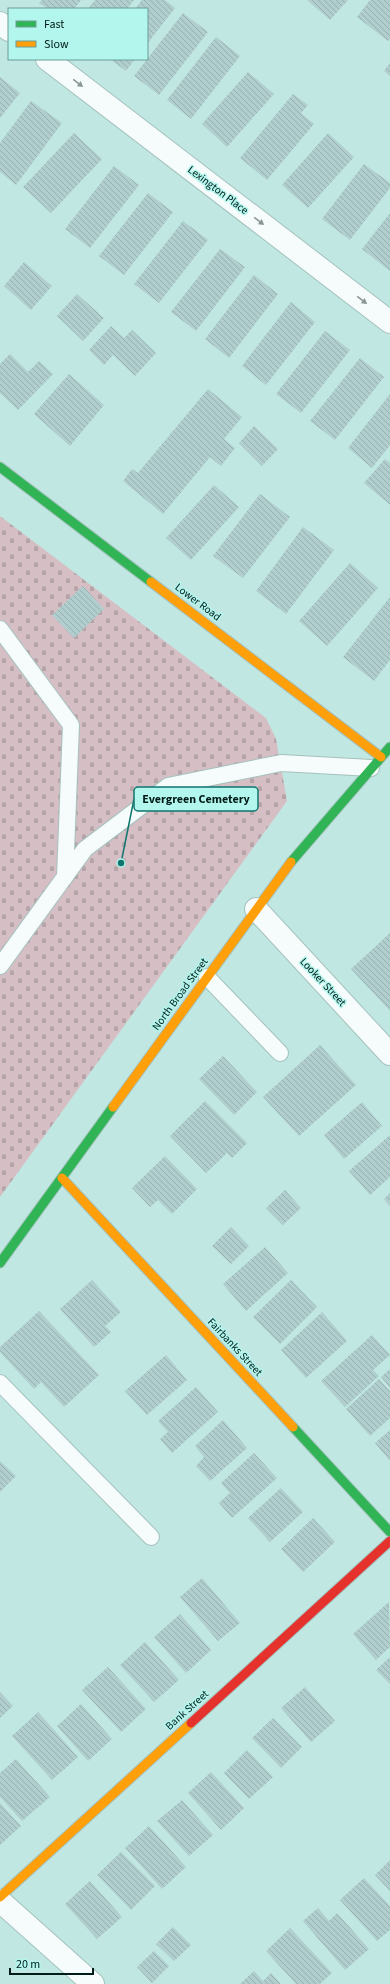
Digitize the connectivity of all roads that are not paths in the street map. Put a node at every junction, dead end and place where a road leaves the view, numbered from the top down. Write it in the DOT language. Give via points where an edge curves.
graph roads {
  1 [pos="0,23"];
  2 [pos="8,29"];
  3 [pos="48,60"];
  4 [pos="390,322"];
  5 [pos="0,467"];
  6 [pos="0,629"];
  7 [pos="390,747"];
  8 [pos="376,763"];
  9 [pos="65,877"];
  10 [pos="256,909"];
  11 [pos="0,966"];
  12 [pos="207,977"];
  13 [pos="280,1053"];
  14 [pos="390,1054"];
  15 [pos="62,1178"];
  16 [pos="0,1263"];
  17 [pos="0,1384"];
  18 [pos="390,1532"];
  19 [pos="151,1537"];
  20 [pos="390,1541"];
  21 [pos="0,1897"];
  22 [pos="0,1901"];
  23 [pos="93,1984"];
  1 -- 2 [label="street"];
  3 -- 4 [label="street, Lexington Place, one-way"];
  5 -- 8 [label="street, Lower Road"];
  6 -- 9 [label="lane" via="70,725"];
  7 -- 8 [label="street, North Broad Street"];
  8 -- 9 [label="lane" via="280,763 168,786 84,849"];
  8 -- 10 [label="street, North Broad Street" via="296,855"];
  9 -- 11 [label="lane"];
  10 -- 12 [label="street, North Broad Street"];
  10 -- 14 [label="street, Looker Street"];
  12 -- 13 [label="lane"];
  12 -- 15 [label="street, North Broad Street"];
  15 -- 16 [label="street, North Broad Street"];
  15 -- 18 [label="street, Fairbanks Street"];
  17 -- 19 [label="lane"];
  20 -- 21 [label="street, Bank Street"];
  22 -- 23 [label="street"];
}
